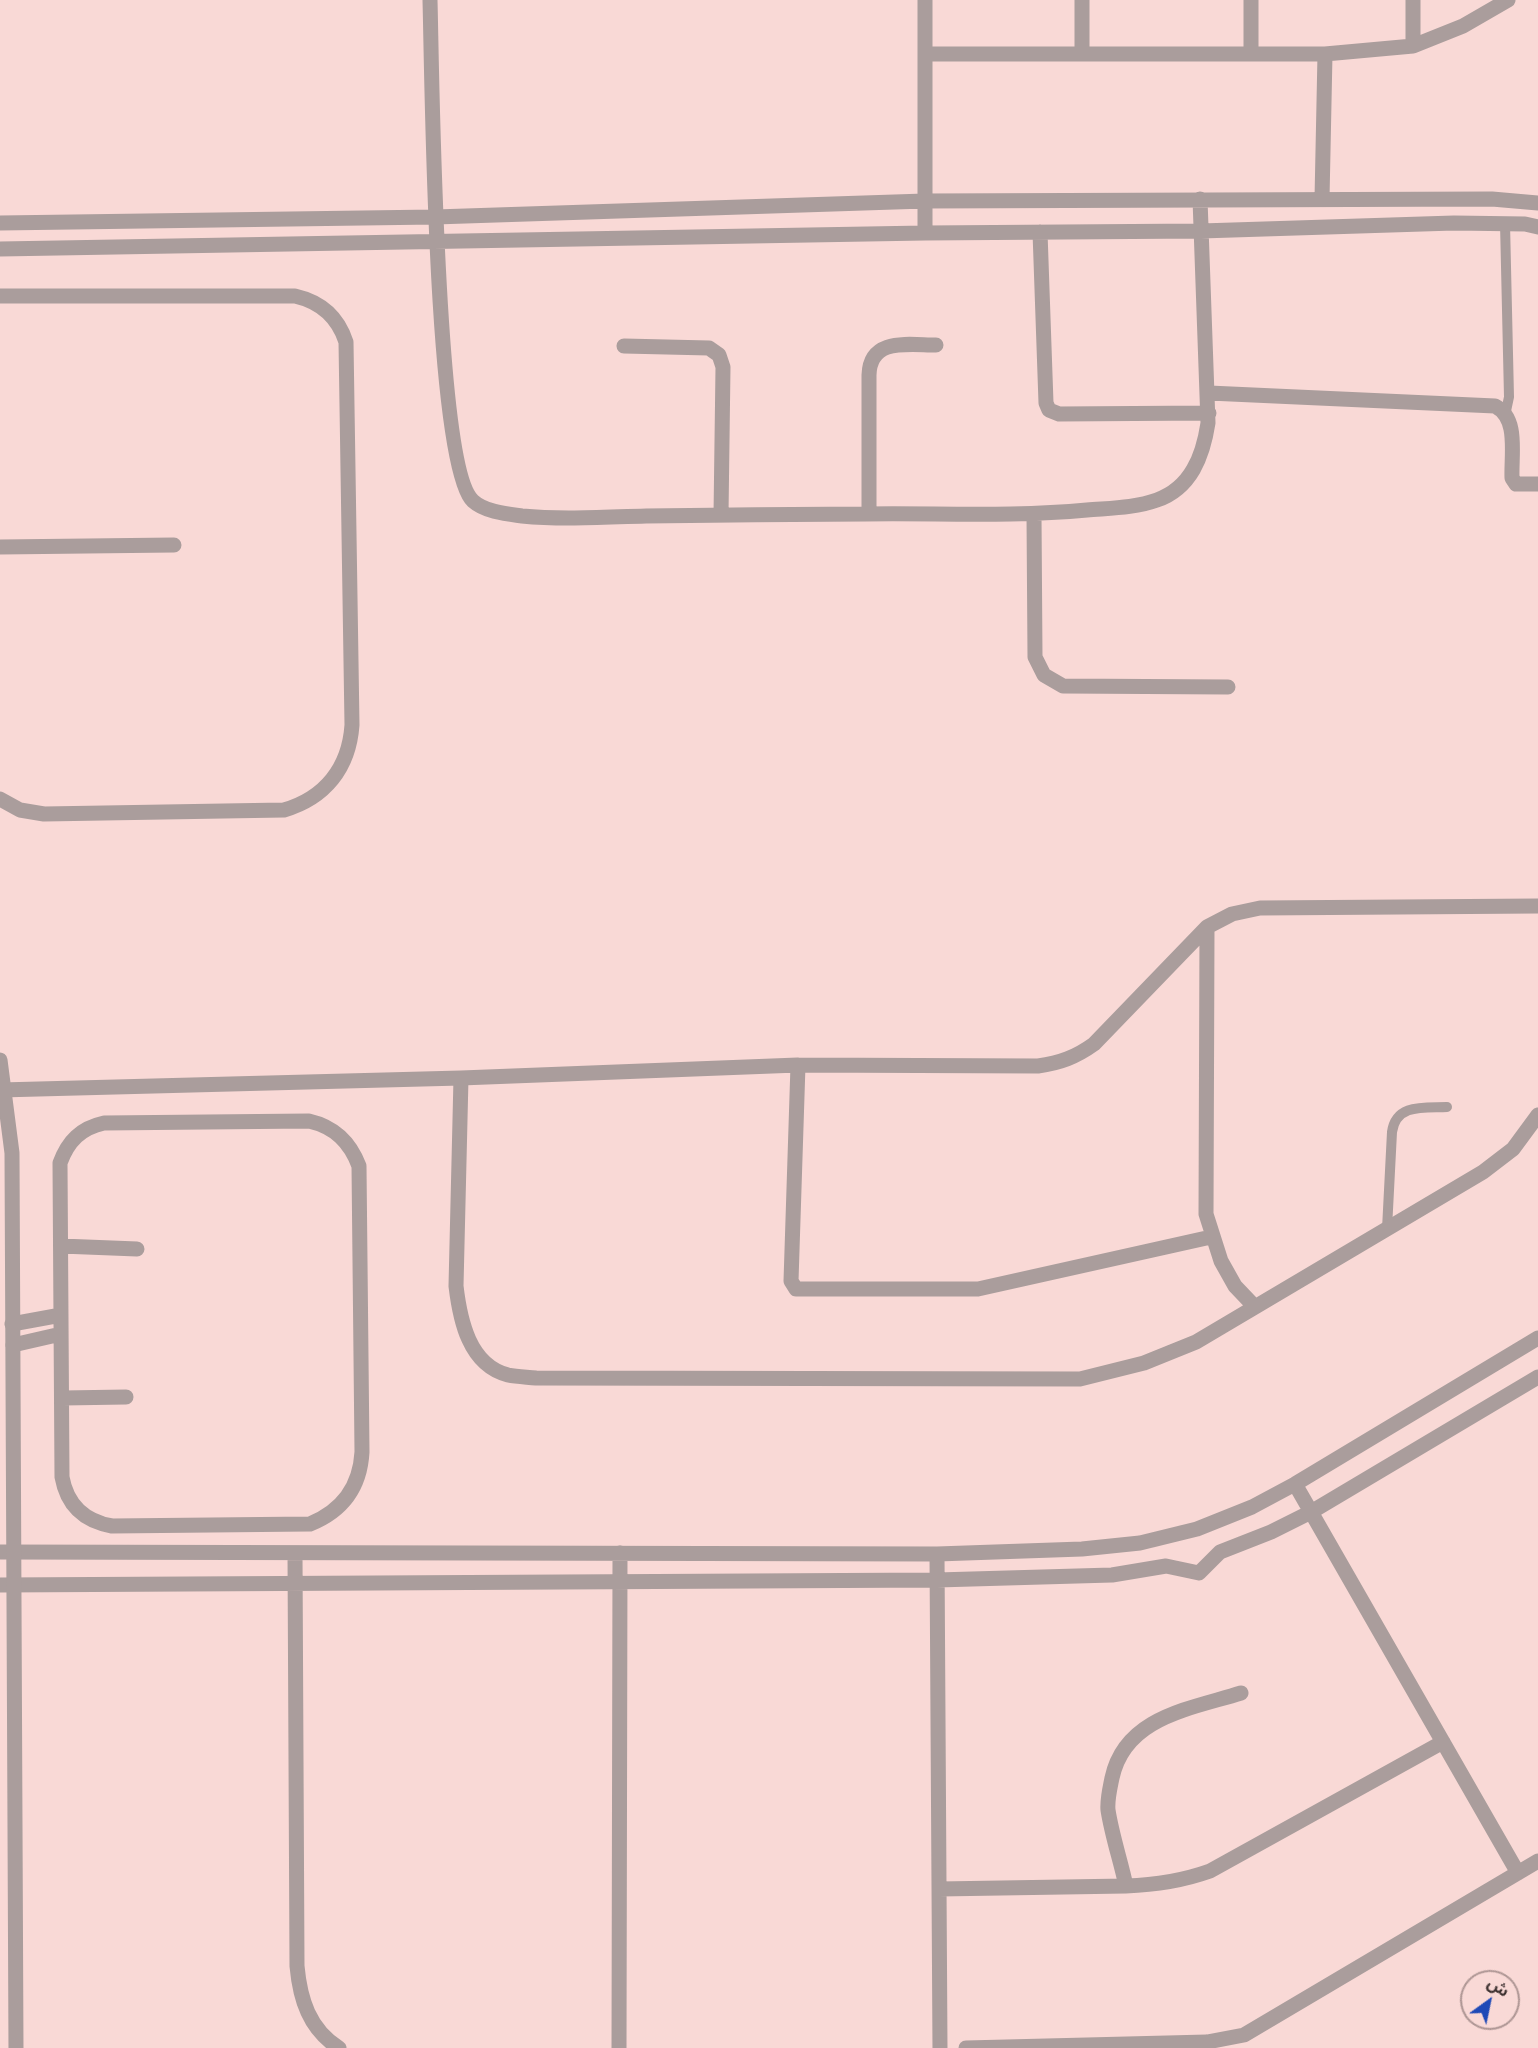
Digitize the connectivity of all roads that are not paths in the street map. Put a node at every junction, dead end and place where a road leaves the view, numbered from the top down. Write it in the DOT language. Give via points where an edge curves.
graph roads {
  1 [pos="430,0"];
  2 [pos="925,0"];
  3 [pos="1082,0"];
  4 [pos="1251,0"];
  5 [pos="1413,0"];
  6 [pos="1508,0"];
  7 [pos="1413,46"];
  8 [pos="1251,52"];
  9 [pos="1082,53"];
  10 [pos="925,54"];
  11 [pos="1325,54"];
  12 [pos="1200,199"];
  13 [pos="1322,199"];
  14 [pos="924,201"];
  15 [pos="1538,203"];
  16 [pos="435,217"];
  17 [pos="0,223"];
  18 [pos="1506,223"];
  19 [pos="1538,227"];
  20 [pos="1201,231"];
  21 [pos="1040,232"];
  22 [pos="925,233"];
  23 [pos="437,243"];
  24 [pos="0,249"];
  25 [pos="0,296"];
  26 [pos="936,345"];
  27 [pos="624,346"];
  28 [pos="1209,393"];
  29 [pos="1506,411"];
  30 [pos="1209,413"];
  31 [pos="1538,484"];
  32 [pos="868,514"];
  33 [pos="721,515"];
  34 [pos="1034,515"];
  35 [pos="174,545"];
  36 [pos="0,548"];
  37 [pos="1228,687"];
  38 [pos="0,799"];
  39 [pos="1538,906"];
  40 [pos="1207,927"];
  41 [pos="0,1060"];
  42 [pos="798,1065"];
  43 [pos="460,1078"];
  44 [pos="2,1090"];
  45 [pos="1447,1107"];
  46 [pos="1538,1115"];
  47 [pos="1387,1229"];
  48 [pos="1211,1237"];
  49 [pos="61,1246"];
  50 [pos="137,1249"];
  51 [pos="1255,1307"];
  52 [pos="61,1315"];
  53 [pos="12,1323"];
  54 [pos="61,1334"];
  55 [pos="1538,1338"];
  56 [pos="13,1345"];
  57 [pos="1538,1377"];
  58 [pos="126,1397"];
  59 [pos="63,1398"];
  60 [pos="1295,1484"];
  61 [pos="1311,1512"];
  62 [pos="7,1552"];
  63 [pos="620,1553"];
  64 [pos="295,1554"];
  65 [pos="937,1554"];
  66 [pos="937,1580"];
  67 [pos="621,1582"];
  68 [pos="295,1584"];
  69 [pos="7,1585"];
  70 [pos="1241,1693"];
  71 [pos="1443,1742"];
  72 [pos="1538,1861"];
  73 [pos="1518,1873"];
  74 [pos="1126,1886"];
  75 [pos="939,1888"];
  76 [pos="16,2048"];
  77 [pos="339,2048"];
  78 [pos="618,2048"];
  79 [pos="940,2048"];
  80 [pos="966,2048"];
  1 -- 16 [label="street"];
  2 -- 10 [label="street"];
  3 -- 9 [label="street"];
  4 -- 8 [label="street"];
  5 -- 7 [label="street"];
  6 -- 7 [label="street" via="1463,26"];
  7 -- 11 [label="street"];
  8 -- 9 [label="street"];
  8 -- 11 [label="street"];
  9 -- 10 [label="street"];
  10 -- 14 [label="street"];
  11 -- 13 [label="street"];
  12 -- 13 [label="street"];
  12 -- 14 [label="street"];
  12 -- 20 [label="street"];
  13 -- 15 [label="street" via="1492,199"];
  14 -- 16 [label="street"];
  14 -- 22 [label="street"];
  16 -- 17 [label="street"];
  16 -- 23 [label="street"];
  18 -- 19 [label="street"];
  18 -- 20 [label="street"];
  18 -- 29 [label="lane"];
  20 -- 21 [label="street"];
  20 -- 28 [label="street"];
  21 -- 22 [label="street"];
  21 -- 30 [label="street" via="1049,410 1059,414"];
  22 -- 23 [label="street"];
  23 -- 24 [label="street"];
  23 -- 33 [label="street" via="451,425 463,484 471,500 481,507 523,516"];
  25 -- 38 [label="street" via="295,296 317,303 335,319 346,342 352,725 348,750 330,784 309,801 284,810 44,814 20,810"];
  26 -- 32 [label="street" via="891,345 872,359"];
  27 -- 33 [label="street" via="709,348 719,355 723,367"];
  28 -- 29 [label="street" via="1495,406"];
  28 -- 30 [label="street"];
  29 -- 31 [label="street" via="1510,421 1512,478 1516,484"];
  30 -- 34 [label="street" via="1196,468 1181,486 1161,499 1138,506"];
  32 -- 33 [label="street"];
  32 -- 34 [label="street"];
  34 -- 37 [label="street" via="1035,657 1044,675 1063,686"];
  35 -- 36 [label="street"];
  39 -- 40 [label="street" via="1260,908 1232,914"];
  40 -- 42 [label="street" via="1094,1044 1059,1063"];
  40 -- 48 [label="street" via="1204,1194"];
  41 -- 44 [label="street"];
  42 -- 43 [label="street"];
  42 -- 48 [label="street" via="791,1281 796,1289 978,1289"];
  43 -- 44 [label="street"];
  43 -- 51 [label="street" via="456,1286 460,1315 468,1341 486,1362 507,1375 1080,1378 1144,1363 1196,1342"];
  44 -- 53 [label="street" via="12,1153"];
  45 -- 47 [label="lane" via="1406,1110 1396,1119"];
  46 -- 47 [label="street" via="1513,1149 1483,1172"];
  47 -- 51 [label="street"];
  48 -- 51 [label="street" via="1236,1286"];
  49 -- 50 [label="street"];
  49 -- 52 [label="street"];
  49 -- 59 [label="street" via="60,1163 71,1141 96,1125 309,1121 340,1135 359,1166 362,1459 352,1491 334,1511 310,1524 99,1524 78,1512 64,1486"];
  52 -- 53 [label="street"];
  52 -- 54 [label="street"];
  53 -- 56 [label="street"];
  54 -- 56 [label="street"];
  54 -- 59 [label="street"];
  55 -- 60 [label="street"];
  56 -- 62 [label="street"];
  57 -- 61 [label="street"];
  58 -- 59 [label="street"];
  60 -- 61 [label="street"];
  60 -- 65 [label="street" via="1197,1529 1140,1543"];
  61 -- 66 [label="street" via="1220,1552 1199,1573 1167,1566 1112,1575"];
  61 -- 71 [label="street"];
  62 -- 64 [label="street"];
  62 -- 69 [label="street"];
  63 -- 64 [label="street"];
  63 -- 65 [label="street"];
  63 -- 67 [label="street"];
  64 -- 68 [label="street"];
  65 -- 66 [label="street"];
  66 -- 67 [label="street"];
  66 -- 75 [label="street"];
  67 -- 68 [label="street"];
  67 -- 78 [label="street"];
  68 -- 69 [label="street"];
  68 -- 77 [label="street" via="297,1966 300,1997 314,2025"];
  69 -- 76 [label="street"];
  70 -- 74 [label="street" via="1150,1723 1122,1750 1114,1767 1108,1809"];
  71 -- 73 [label="street"];
  71 -- 74 [label="street" via="1210,1871 1157,1885"];
  72 -- 73 [label="street"];
  73 -- 80 [label="street" via="1244,2035 1207,2042"];
  74 -- 75 [label="street"];
  75 -- 79 [label="street"];
}
